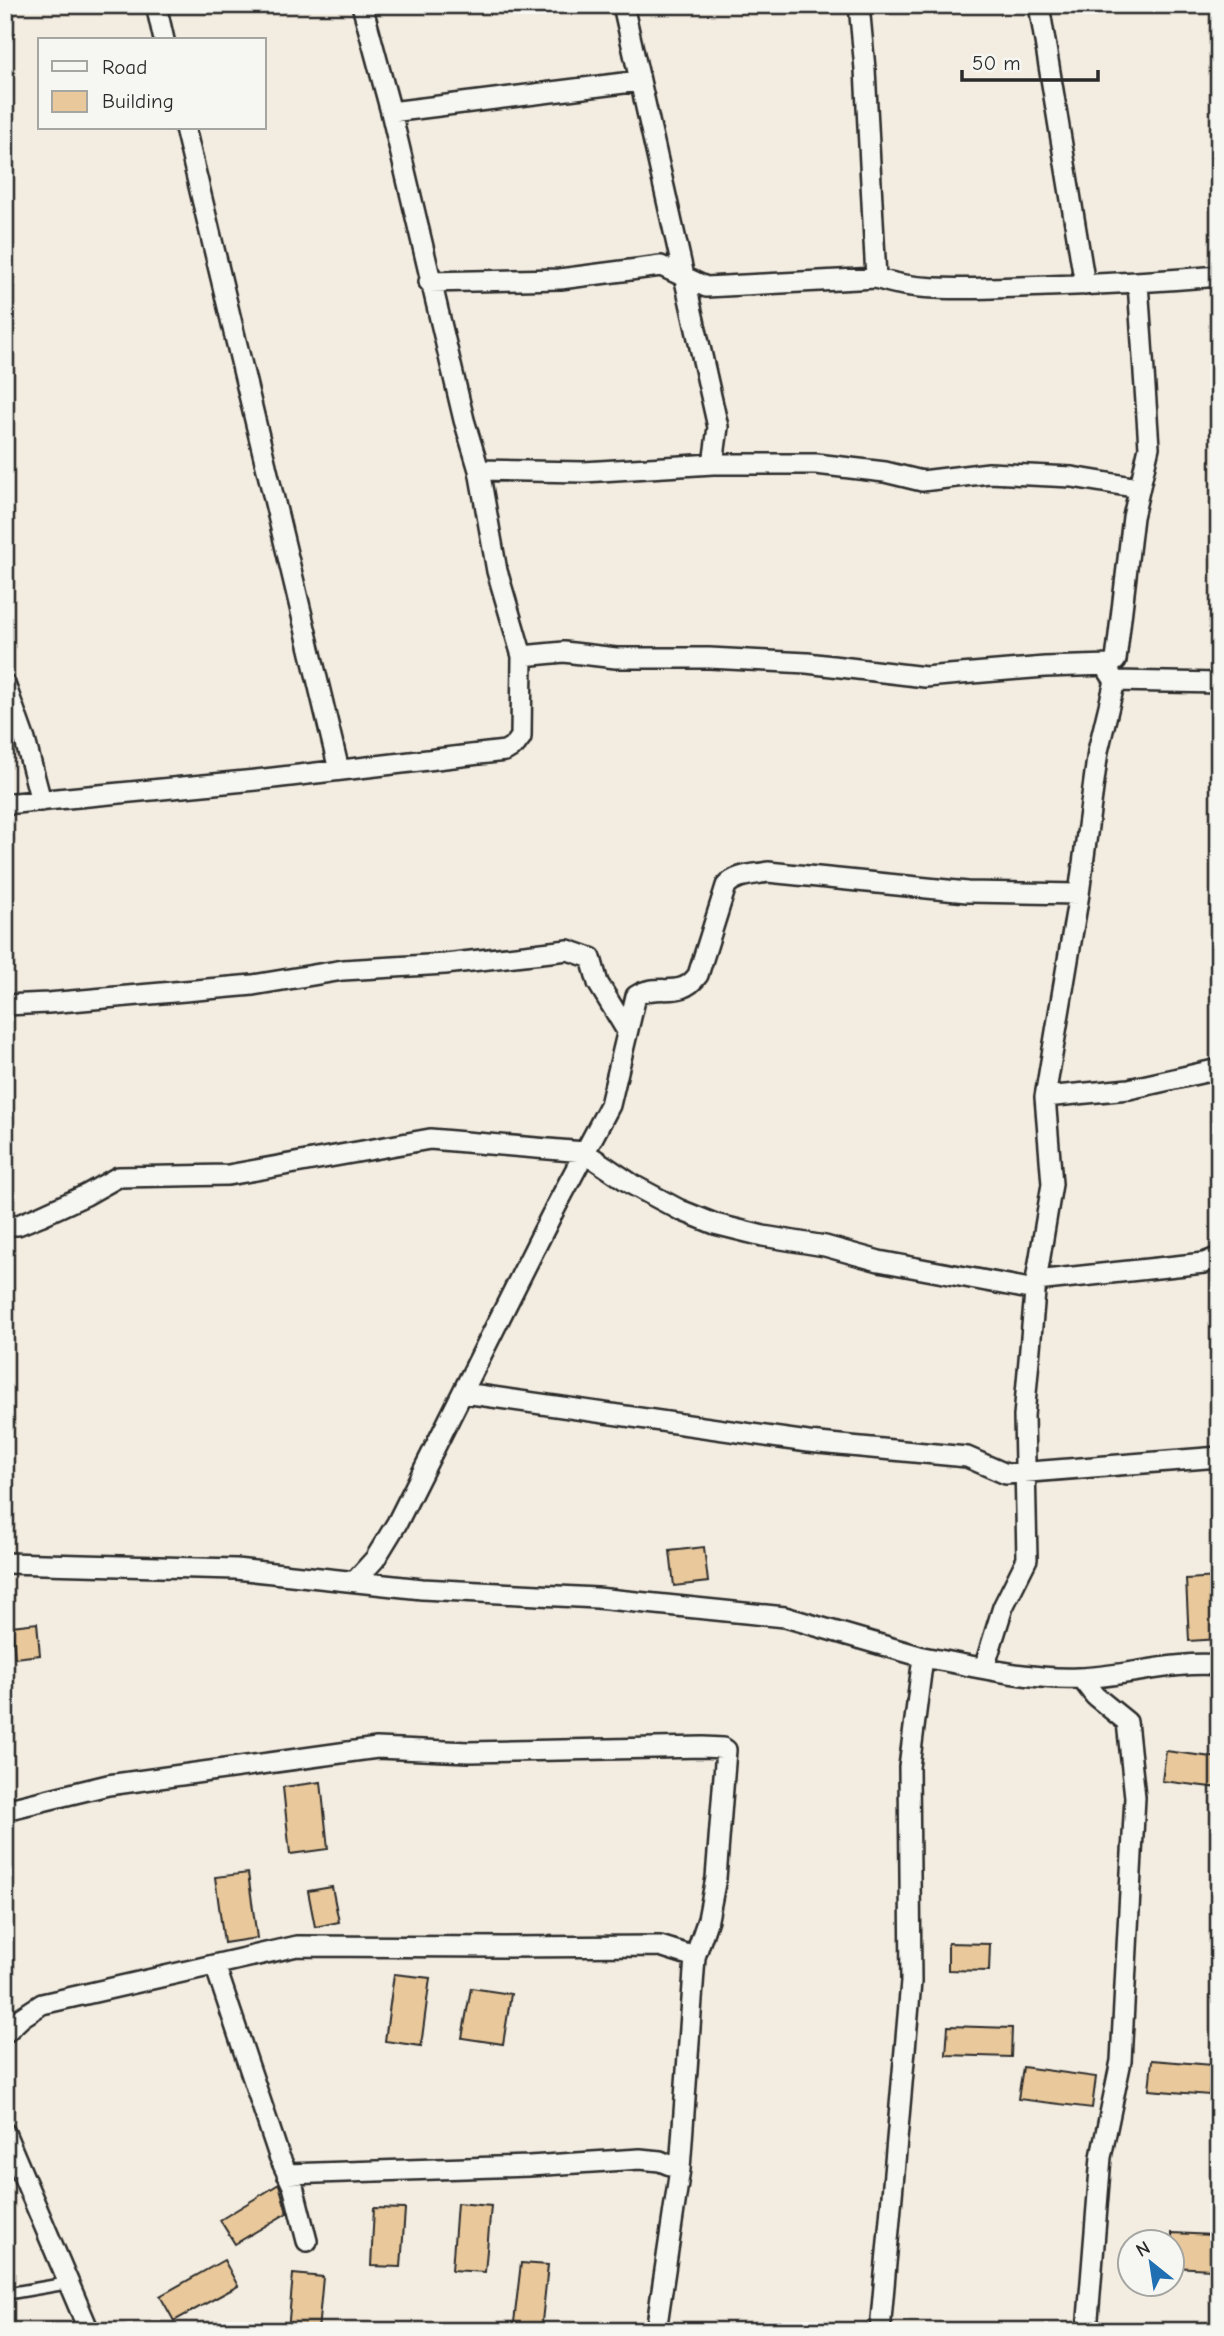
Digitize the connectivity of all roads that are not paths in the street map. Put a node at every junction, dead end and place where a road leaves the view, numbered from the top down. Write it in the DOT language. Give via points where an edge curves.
graph roads {
  1 [pos="156,5"];
  2 [pos="362,5"];
  3 [pos="623,5"];
  4 [pos="859,5"];
  5 [pos="1039,5"];
  6 [pos="164,38"];
  7 [pos="640,81"];
  8 [pos="391,112"];
  9 [pos="185,130"];
  10 [pos="683,274"];
  11 [pos="1219,276"];
  12 [pos="876,278"];
  13 [pos="429,282"];
  14 [pos="1138,283"];
  15 [pos="1085,285"];
  16 [pos="713,464"];
  17 [pos="479,470"];
  18 [pos="1139,488"];
  19 [pos="522,656"];
  20 [pos="1110,673"];
  21 [pos="1219,683"];
  22 [pos="5,684"];
  23 [pos="340,770"];
  24 [pos="41,801"];
  25 [pos="5,804"];
  26 [pos="1079,894"];
  27 [pos="5,1005"];
  28 [pos="627,1031"];
  29 [pos="1219,1069"];
  30 [pos="1045,1097"];
  31 [pos="584,1152"];
  32 [pos="5,1225"];
  33 [pos="1219,1257"];
  34 [pos="1036,1286"];
  35 [pos="464,1393"];
  36 [pos="1219,1457"];
  37 [pos="1025,1474"];
  38 [pos="5,1563"];
  39 [pos="355,1581"];
  40 [pos="923,1657"];
  41 [pos="1219,1665"];
  42 [pos="984,1668"];
  43 [pos="1081,1678"];
  44 [pos="5,1810"];
  45 [pos="695,1957"];
  46 [pos="215,1965"];
  47 [pos="5,2034"];
  48 [pos="5,2133"];
  49 [pos="680,2169"];
  50 [pos="287,2174"];
  51 [pos="307,2241"];
  52 [pos="69,2283"];
  53 [pos="5,2294"];
  54 [pos="89,2331"];
  55 [pos="656,2331"];
  56 [pos="880,2331"];
  57 [pos="1087,2331"];
  1 -- 6 [label="street"];
  2 -- 8 [label="street"];
  3 -- 7 [label="street"];
  4 -- 12 [label="street"];
  5 -- 15 [label="street"];
  7 -- 8 [label="street"];
  7 -- 10 [label="street"];
  8 -- 13 [label="street"];
  9 -- 23 [label="street"];
  10 -- 12 [label="street" via="706,287"];
  10 -- 13 [label="street" via="662,266 560,279"];
  10 -- 16 [label="street" via="718,427"];
  11 -- 14 [label="street"];
  12 -- 15 [label="street" via="892,284 964,289"];
  13 -- 17 [label="street"];
  14 -- 15 [label="street"];
  14 -- 18 [label="street" via="1149,447"];
  16 -- 17 [label="street" via="584,472"];
  16 -- 18 [label="street" via="816,464 922,481 989,473 1072,477"];
  17 -- 19 [label="street" via="497,571"];
  18 -- 20 [label="street" via="1116,660"];
  19 -- 20 [label="street" via="564,652 616,658 795,662 925,677 1045,667"];
  19 -- 23 [label="street" via="522,737 515,745 505,751"];
  20 -- 21 [label="street"];
  20 -- 26 [label="street"];
  22 -- 24 [label="street"];
  23 -- 24 [label="street"];
  24 -- 25 [label="street"];
  26 -- 28 [label="street" via="967,892 768,873 737,877 726,886 698,975 682,990 654,990 636,996"];
  26 -- 30 [label="street"];
  27 -- 28 [label="street" via="253,985 343,970 568,950 591,958 598,983"];
  28 -- 31 [label="street" via="610,1105"];
  29 -- 30 [label="street" via="1129,1089"];
  30 -- 34 [label="street" via="1052,1184"];
  31 -- 32 [label="street" via="430,1139 228,1175 118,1177 40,1216"];
  31 -- 34 [label="street" via="633,1185 715,1224 879,1261"];
  31 -- 35 [label="street"];
  33 -- 34 [label="street" via="1204,1263"];
  34 -- 37 [label="street" via="1024,1416"];
  35 -- 37 [label="street" via="808,1442 967,1457 1006,1474"];
  35 -- 39 [label="street" via="397,1523"];
  36 -- 37 [label="street"];
  37 -- 42 [label="street" via="1027,1559 1003,1607"];
  38 -- 39 [label="street" via="236,1569"];
  39 -- 40 [label="street" via="785,1617"];
  40 -- 42 [label="street"];
  40 -- 56 [label="street" via="909,1767 911,1982"];
  41 -- 43 [label="street" via="1202,1663"];
  42 -- 43 [label="street" via="1039,1678"];
  43 -- 57 [label="street" via="1127,1722 1135,1797 1121,2061 1101,2157"];
  44 -- 45 [label="street" via="108,1785 377,1748 469,1752 723,1748 727,1754 716,1878"];
  45 -- 46 [label="street" via="660,1945 296,1946"];
  45 -- 49 [label="street"];
  46 -- 47 [label="street" via="42,2004"];
  46 -- 50 [label="street"];
  48 -- 52 [label="street"];
  49 -- 50 [label="street" via="640,2159"];
  49 -- 55 [label="street"];
  50 -- 51 [label="street"];
  52 -- 53 [label="lane"];
  52 -- 54 [label="street"];
}
